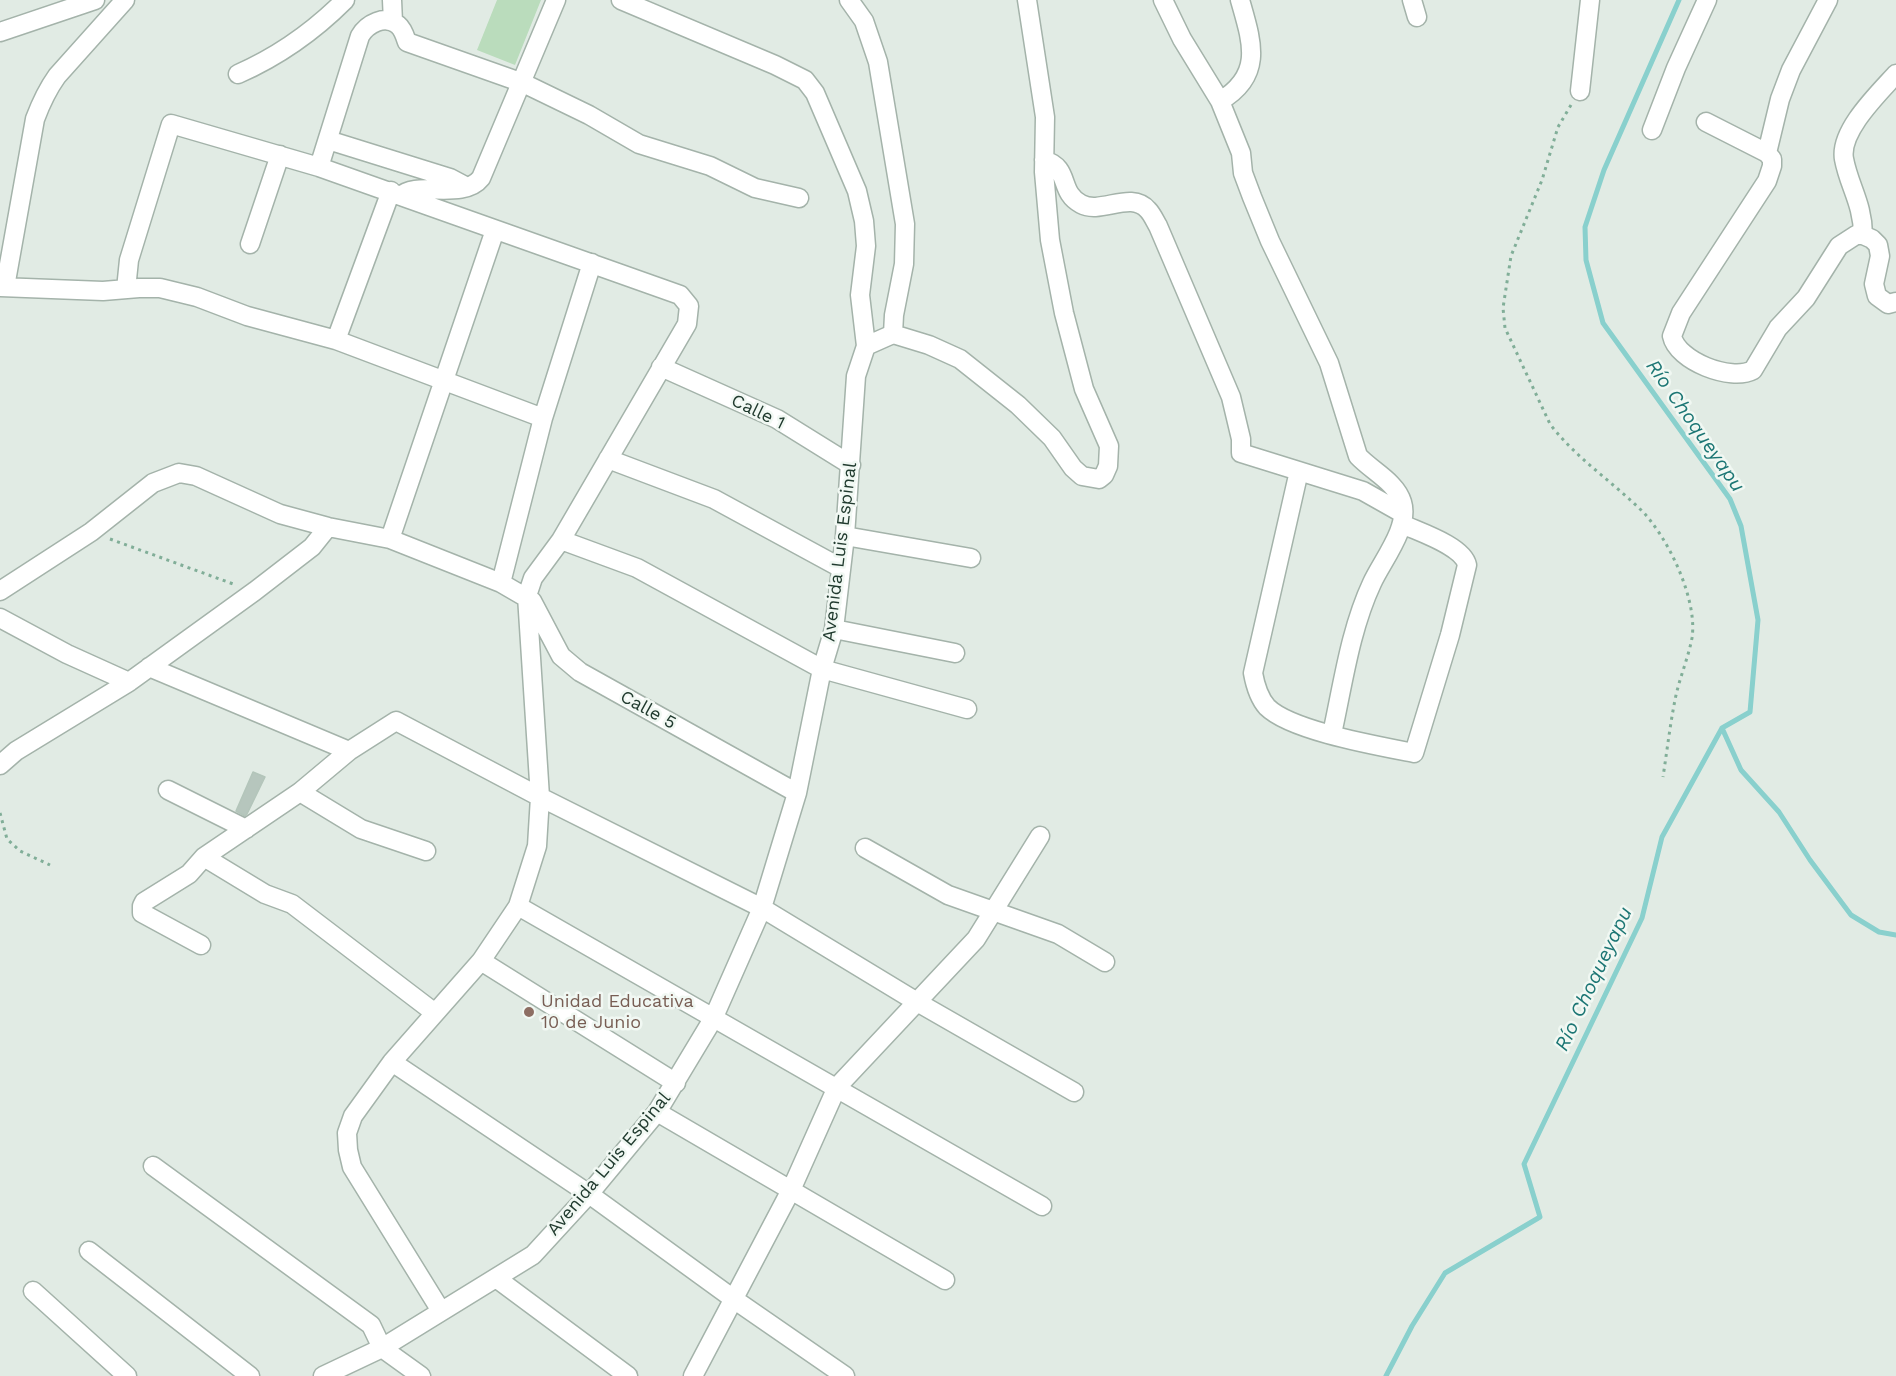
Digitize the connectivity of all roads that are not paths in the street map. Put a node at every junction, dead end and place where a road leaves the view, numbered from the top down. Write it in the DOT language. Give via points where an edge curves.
graph roads {
  1 [pos="95,0"];
  2 [pos="125,0"];
  3 [pos="345,0"];
  4 [pos="392,0"];
  5 [pos="556,0"];
  6 [pos="621,0"];
  7 [pos="849,0"];
  8 [pos="1027,0"];
  9 [pos="1162,0"];
  10 [pos="1240,0"];
  11 [pos="1590,0"];
  12 [pos="1707,0"];
  13 [pos="1828,0"];
  14 [pos="393,22"];
  15 [pos="0,32"];
  16 [pos="238,74"];
  17 [pos="1896,74"];
  18 [pos="523,83"];
  19 [pos="1580,91"];
  20 [pos="1220,101"];
  21 [pos="1706,123"];
  22 [pos="1652,130"];
  23 [pos="328,140"];
  24 [pos="1767,153"];
  25 [pos="280,156"];
  26 [pos="1044,160"];
  27 [pos="319,166"];
  28 [pos="467,187"];
  29 [pos="396,194"];
  30 [pos="799,198"];
  31 [pos="495,230"];
  32 [pos="1863,235"];
  33 [pos="250,244"];
  34 [pos="592,263"];
  35 [pos="2,287"];
  36 [pos="126,288"];
  37 [pos="1896,302"];
  38 [pos="893,334"];
  39 [pos="336,340"];
  40 [pos="866,346"];
  41 [pos="661,367"];
  42 [pos="443,382"];
  43 [pos="543,418"];
  44 [pos="608,459"];
  45 [pos="851,465"];
  46 [pos="1299,471"];
  47 [pos="1402,519"];
  48 [pos="328,527"];
  49 [pos="845,536"];
  50 [pos="390,539"];
  51 [pos="561,540"];
  52 [pos="971,558"];
  53 [pos="841,568"];
  54 [pos="501,583"];
  55 [pos="0,591"];
  56 [pos="527,596"];
  57 [pos="0,618"];
  58 [pos="834,630"];
  59 [pos="955,652"];
  60 [pos="149,667"];
  61 [pos="822,669"];
  62 [pos="129,682"];
  63 [pos="967,709"];
  64 [pos="1332,734"];
  65 [pos="349,751"];
  66 [pos="0,765"];
  67 [pos="168,790"];
  68 [pos="300,792"];
  69 [pos="797,793"];
  70 [pos="540,797"];
  71 [pos="246,829"];
  72 [pos="1040,836"];
  73 [pos="865,849"];
  74 [pos="426,851"];
  75 [pos="204,857"];
  76 [pos="518,906"];
  77 [pos="762,908"];
  78 [pos="993,911"];
  79 [pos="201,945"];
  80 [pos="481,961"];
  81 [pos="1105,962"];
  82 [pos="917,1002"];
  83 [pos="435,1013"];
  84 [pos="713,1019"];
  85 [pos="392,1062"];
  86 [pos="676,1083"];
  87 [pos="837,1087"];
  88 [pos="1074,1092"];
  89 [pos="657,1112"];
  90 [pos="153,1166"];
  91 [pos="791,1190"];
  92 [pos="589,1194"];
  93 [pos="1042,1206"];
  94 [pos="89,1251"];
  95 [pos="496,1278"];
  96 [pos="945,1280"];
  97 [pos="33,1291"];
  98 [pos="735,1300"];
  99 [pos="441,1311"];
  100 [pos="382,1348"];
  101 [pos="127,1376"];
  102 [pos="250,1376"];
  103 [pos="323,1376"];
  104 [pos="421,1376"];
  105 [pos="628,1376"];
  106 [pos="693,1376"];
  107 [pos="845,1376"];
  1 -- 15 [label="street"];
  2 -- 35 [label="street" via="57,76 40,104"];
  3 -- 16 [label="street" via="293,44"];
  4 -- 14 [label="street"];
  5 -- 18 [label="street"];
  6 -- 40 [label="street" via="775,64 805,80 815,93 857,190 864,221 866,246 860,295"];
  7 -- 38 [label="street" via="864,21 878,62 905,224 904,264"];
  8 -- 26 [label="street" via="1045,117"];
  9 -- 20 [label="street"];
  10 -- 20 [label="street" via="1252,57 1241,85"];
  11 -- 19 [label="street"];
  12 -- 22 [label="street"];
  13 -- 24 [label="street" via="1791,70"];
  14 -- 18 [label="street" via="407,42"];
  14 -- 23 [label="street" via="372,23 360,36"];
  17 -- 32 [label="street" via="1854,124 1844,144 1843,158 1857,197"];
  18 -- 28 [label="street" via="481,178"];
  18 -- 30 [label="street" via="639,144 710,166 755,188"];
  20 -- 47 [label="street" via="1270,241 1329,363 1358,456 1394,489 1402,503"];
  21 -- 24 [label="street"];
  23 -- 27 [label="street"];
  23 -- 28 [label="street" via="450,178"];
  24 -- 32 [label="street" via="1772,166 1767,181 1681,313 1672,336 1678,350 1715,370 1746,374 1753,370 1778,328 1806,298 1839,246"];
  25 -- 27 [label="street"];
  25 -- 33 [label="street"];
  25 -- 36 [label="street" via="171,124 129,260"];
  26 -- 38 [label="street" via="1050,240 1064,313 1084,388 1109,446 1104,475 1099,479 1082,476 1052,438 1018,405 960,358"];
  26 -- 46 [label="street" via="1060,170 1068,193 1082,205 1093,208 1129,202 1148,208 1231,397 1241,453"];
  27 -- 29 [label="street"];
  28 -- 29 [label="street" via="412,189"];
  29 -- 31 [label="street"];
  29 -- 39 [label="street"];
  31 -- 34 [label="street"];
  31 -- 42 [label="street"];
  32 -- 37 [label="street" via="1878,245 1880,256 1874,284 1877,296 1888,304"];
  34 -- 41 [label="street" via="680,295 689,306 687,324"];
  34 -- 43 [label="street"];
  35 -- 36 [label="street" via="103,291"];
  36 -- 39 [label="street" via="160,288 197,297 247,316"];
  38 -- 40 [label="street"];
  39 -- 42 [label="street"];
  40 -- 45 [label="street, Avenida Luis Espinal" via="856,375"];
  41 -- 44 [label="street"];
  41 -- 45 [label="street, Calle 1" via="777,419"];
  42 -- 43 [label="street"];
  42 -- 50 [label="street"];
  43 -- 54 [label="street"];
  44 -- 51 [label="street"];
  44 -- 53 [label="street" via="714,499"];
  45 -- 49 [label="street, Avenida Luis Espinal"];
  46 -- 47 [label="street" via="1362,491"];
  46 -- 64 [label="street" via="1252,673 1267,707 1288,721"];
  47 -- 64 [label="street" via="1362,609"];
  47 -- 64 [label="street" via="1457,550 1467,565 1414,753"];
  48 -- 50 [label="street"];
  48 -- 55 [label="street" via="280,514 196,476 178,473 153,483 91,532"];
  48 -- 60 [label="street" via="312,547"];
  49 -- 52 [label="street"];
  49 -- 53 [label="street, Avenida Luis Espinal"];
  50 -- 54 [label="street"];
  51 -- 56 [label="street" via="533,578"];
  51 -- 61 [label="street" via="637,567"];
  53 -- 58 [label="street, Avenida Luis Espinal"];
  54 -- 56 [label="street"];
  56 -- 69 [label="street, Calle 5" via="561,656 580,672"];
  56 -- 70 [label="street"];
  57 -- 62 [label="street"];
  58 -- 59 [label="street"];
  58 -- 61 [label="street, Avenida Luis Espinal"];
  60 -- 62 [label="street"];
  60 -- 65 [label="street"];
  61 -- 63 [label="street"];
  61 -- 69 [label="street, Avenida Luis Espinal"];
  62 -- 66 [label="street" via="16,751"];
  65 -- 68 [label="street"];
  65 -- 70 [label="street" via="396,721"];
  67 -- 71 [label="street"];
  68 -- 71 [label="street"];
  68 -- 74 [label="street" via="362,829"];
  69 -- 77 [label="street, Avenida Luis Espinal"];
  70 -- 76 [label="street" via="537,846"];
  70 -- 77 [label="street"];
  71 -- 75 [label="street"];
  72 -- 78 [label="street"];
  73 -- 78 [label="street" via="948,895"];
  75 -- 79 [label="street" via="189,874 144,902 141,910"];
  75 -- 83 [label="street" via="265,894 292,904"];
  76 -- 80 [label="street"];
  76 -- 84 [label="street"];
  77 -- 82 [label="street"];
  77 -- 84 [label="street, Avenida Luis Espinal"];
  78 -- 81 [label="street" via="1058,934"];
  78 -- 82 [label="street" via="976,939"];
  80 -- 83 [label="street"];
  80 -- 86 [label="street"];
  82 -- 87 [label="street"];
  82 -- 88 [label="street"];
  83 -- 85 [label="street"];
  84 -- 86 [label="street, Avenida Luis Espinal"];
  84 -- 87 [label="street"];
  85 -- 92 [label="street"];
  85 -- 99 [label="street" via="353,1116 347,1133 348,1150 352,1167"];
  86 -- 89 [label="street, Avenida Luis Espinal"];
  87 -- 91 [label="street"];
  87 -- 93 [label="street"];
  89 -- 91 [label="street"];
  89 -- 92 [label="street, Avenida Luis Espinal"];
  90 -- 100 [label="street" via="371,1325"];
  91 -- 96 [label="street"];
  91 -- 98 [label="street"];
  92 -- 95 [label="street, Avenida Luis Espinal" via="533,1255"];
  92 -- 98 [label="street"];
  94 -- 102 [label="street"];
  95 -- 99 [label="street, Avenida Luis Espinal"];
  95 -- 105 [label="street"];
  97 -- 101 [label="street"];
  98 -- 106 [label="street"];
  98 -- 107 [label="street"];
  99 -- 100 [label="street, Avenida Luis Espinal"];
  100 -- 103 [label="street, Avenida Luis Espinal"];
  100 -- 104 [label="street"];
}
